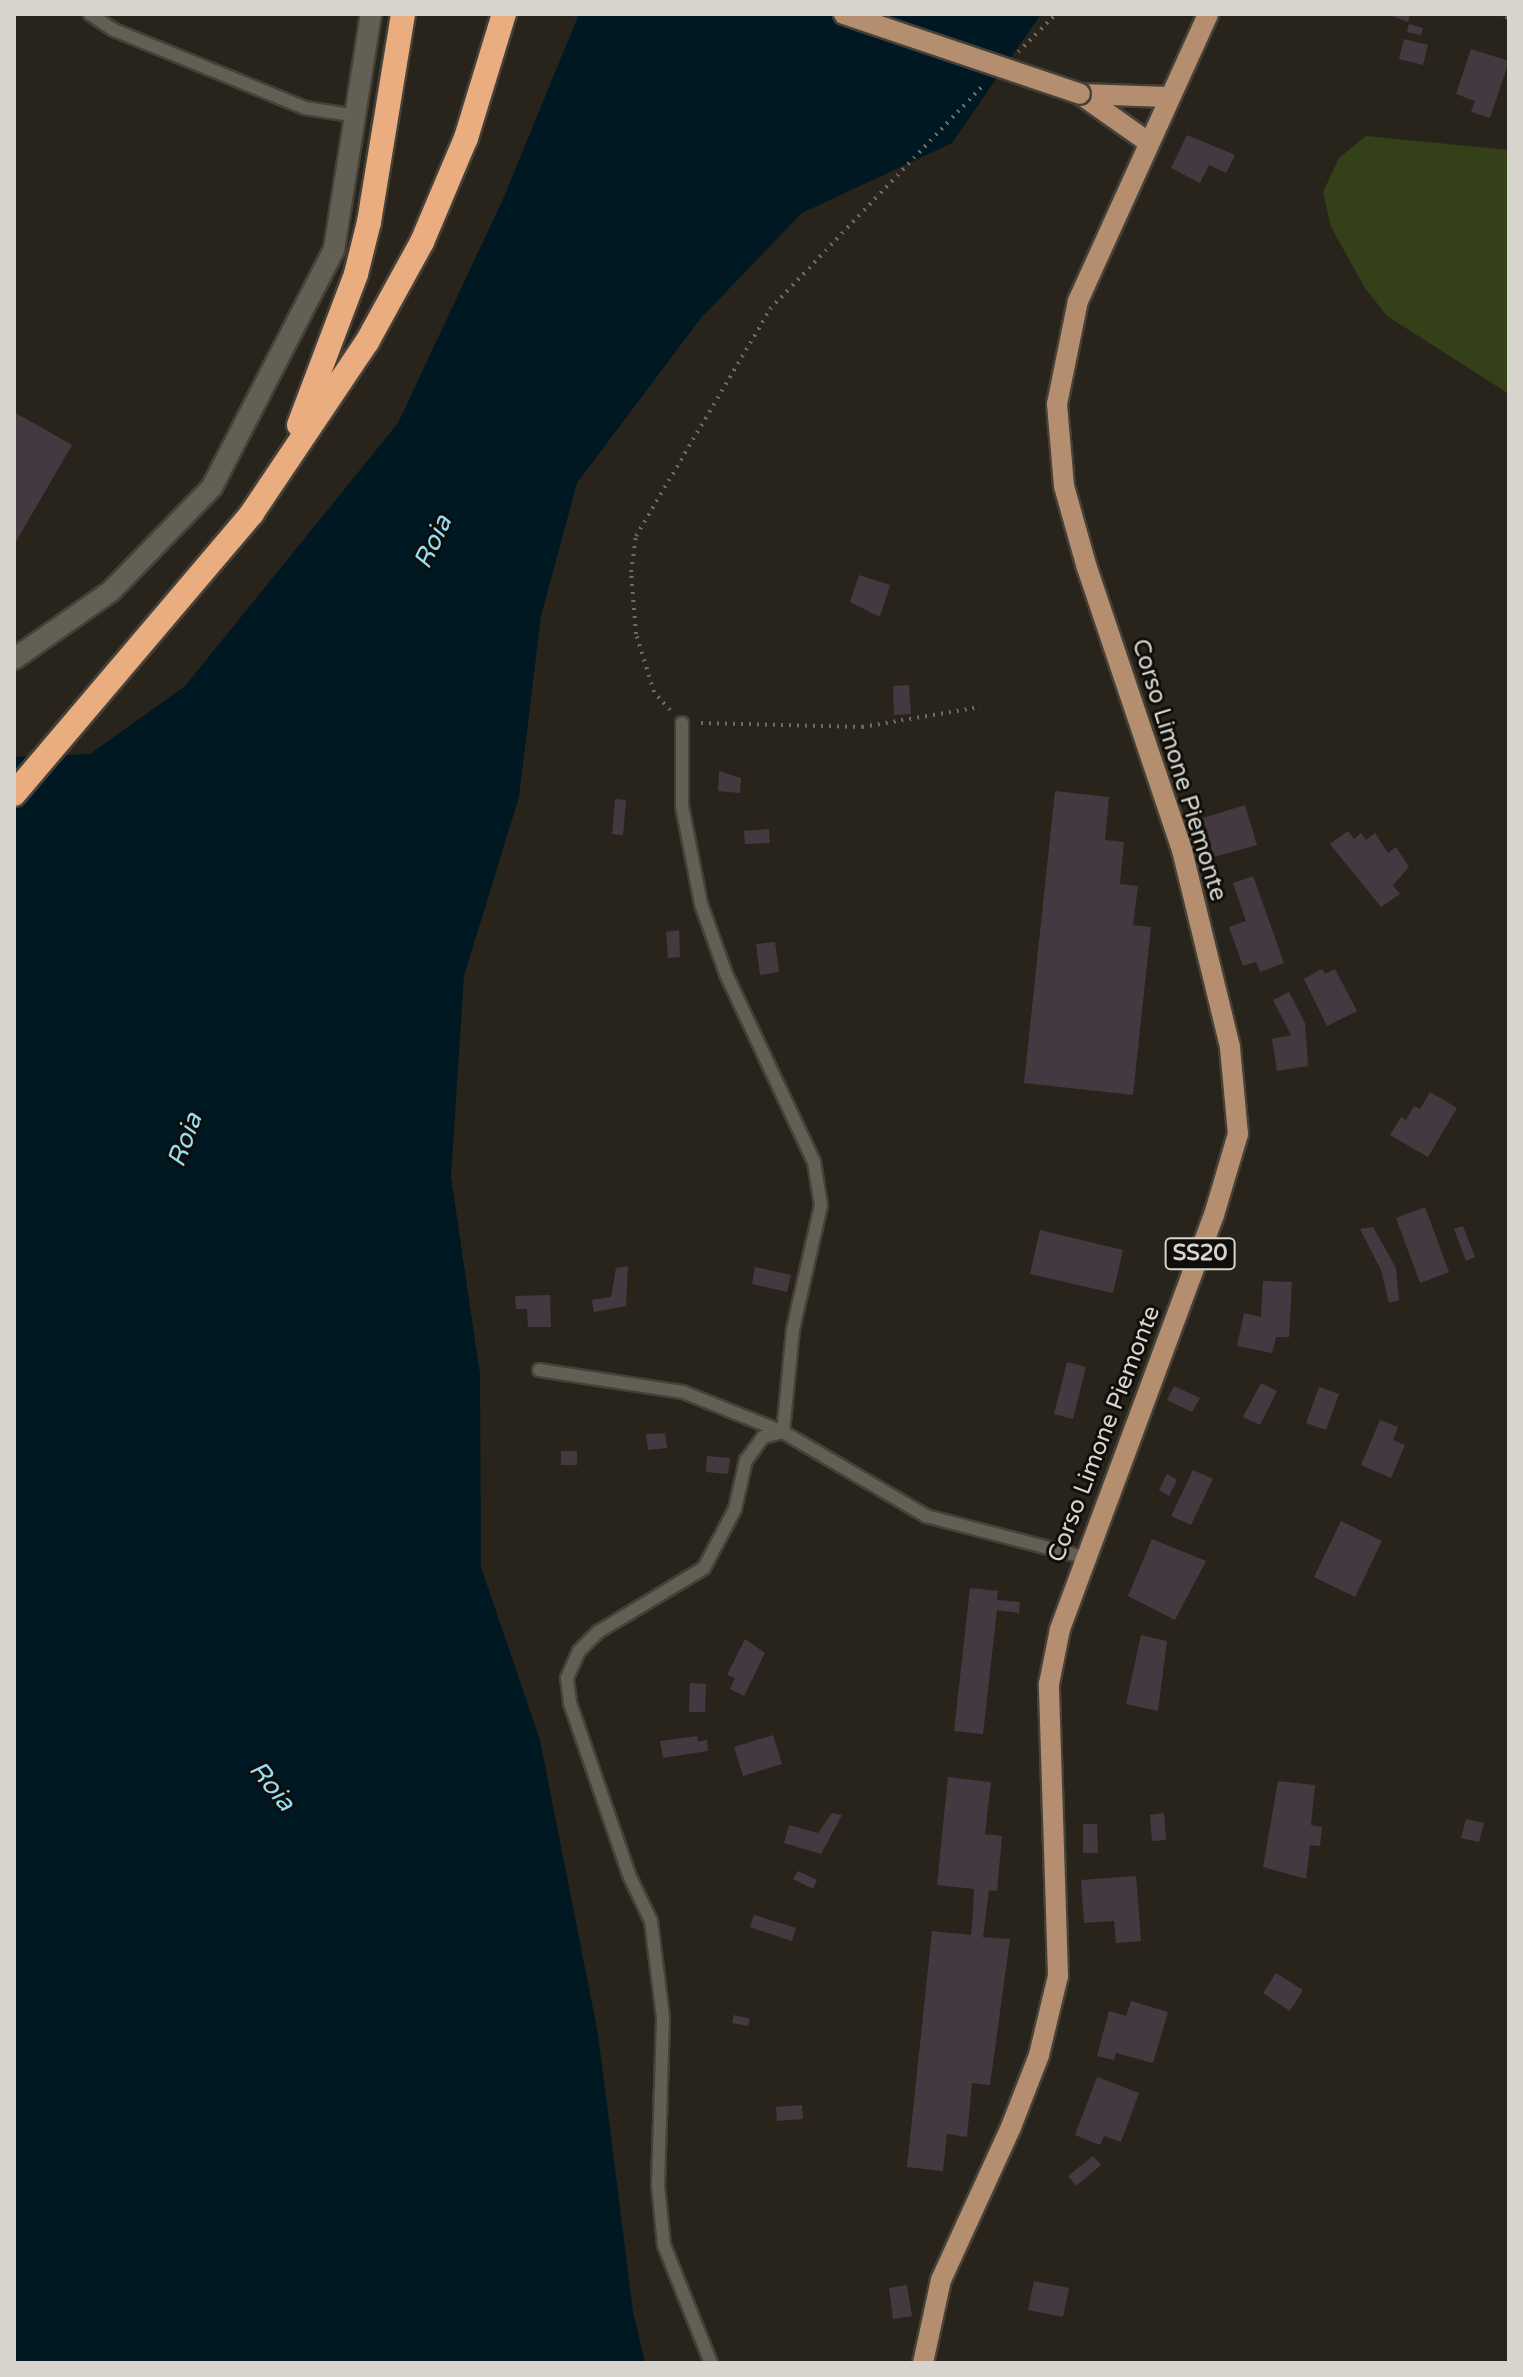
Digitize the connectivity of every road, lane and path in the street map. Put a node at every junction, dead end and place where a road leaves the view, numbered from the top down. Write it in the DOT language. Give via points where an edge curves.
graph roads {
  1 [pos="90,14"];
  2 [pos="371,14"];
  3 [pos="403,14"];
  4 [pos="504,14"];
  5 [pos="844,14"];
  6 [pos="1056,14"];
  7 [pos="1208,14"];
  8 [pos="1498,14"];
  9 [pos="1509,18"];
  10 [pos="1013,57"];
  11 [pos="990,78"];
  12 [pos="1080,94"];
  13 [pos="1168,97"];
  14 [pos="357,116"];
  15 [pos="1148,142"];
  16 [pos="281,469"];
  17 [pos="14,659"];
  18 [pos="980,707"];
  19 [pos="682,723"];
  20 [pos="14,794"];
  21 [pos="539,1370"];
  22 [pos="783,1432"];
  23 [pos="1083,1557"];
  24 [pos="711,2363"];
  25 [pos="923,2363"];
  1 -- 14 [label="lane" via="114,30 292,103"];
  2 -- 14 [label="street"];
  3 -- 16 [label="highway" via="356,274"];
  4 -- 16 [label="highway" via="466,138 422,242 367,342"];
  5 -- 12 [label="main road, bridge"];
  6 -- 10 [label="path"];
  7 -- 13 [label="main road, SS20"];
  8 -- 9 [label="path"];
  11 -- 19 [label="path" via="770,309 636,536 631,572 636,634 654,692"];
  12 -- 13 [label="main road"];
  12 -- 15 [label="main road"];
  13 -- 15 [label="main road, Corso Limone Piemonte / SS20"];
  14 -- 17 [label="street" via="334,250 212,487 111,591"];
  15 -- 23 [label="main road, Corso Limone Piemonte / SS20" via="1078,301 1057,404 1060,445 1064,486 1087,568 1182,850 1230,1047 1238,1134 1214,1215"];
  16 -- 20 [label="highway" via="252,513"];
  18 -- 19 [label="path" via="862,727"];
  19 -- 22 [label="lane" via="682,806 701,904 726,974 814,1162 821,1205 793,1329"];
  21 -- 22 [label="lane" via="683,1392"];
  22 -- 23 [label="lane" via="926,1516"];
  22 -- 24 [label="lane" via="763,1437 746,1460 731,1519 704,1568 598,1632 579,1651 567,1678 570,1703 630,1877 651,1921 663,2018 658,2185 664,2245"];
  23 -- 25 [label="main road, Corso Limone Piemonte / SS20" via="1049,1684 1058,1976 1039,2055 941,2280"];
}
